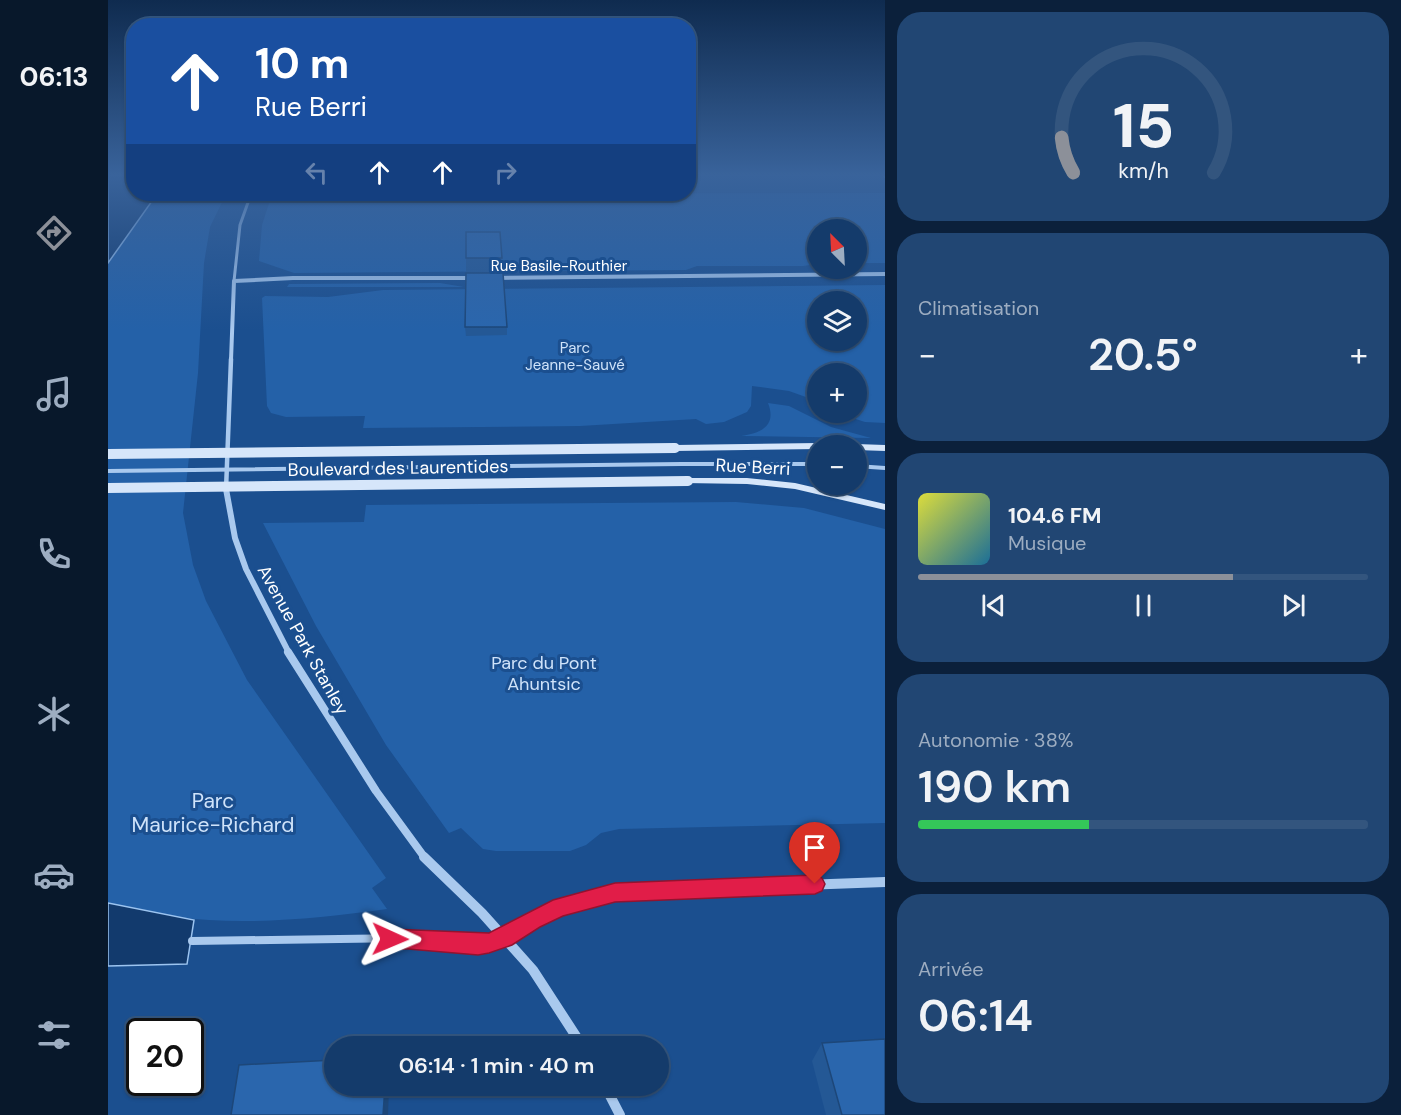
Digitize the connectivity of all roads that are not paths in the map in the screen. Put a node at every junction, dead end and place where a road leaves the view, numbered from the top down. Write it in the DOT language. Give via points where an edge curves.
graph roads {
  1 [pos="240,226"];
  2 [pos="885,274"];
  3 [pos="480,278"];
  4 [pos="491,279"];
  5 [pos="234,281"];
  6 [pos="807,446"];
  7 [pos="867,447"];
  8 [pos="885,448"];
  9 [pos="108,454"];
  10 [pos="807,464"];
  11 [pos="867,467"];
  12 [pos="885,468"];
  13 [pos="108,471"];
  14 [pos="688,481"];
  15 [pos="108,488"];
  16 [pos="885,507"];
  17 [pos="885,882"];
  18 [pos="505,938"];
  19 [pos="192,942"];
  20 [pos="576,1036"];
  21 [pos="610,1096"];
  22 [pos="620,1115"];
  1 -- 5 [label="street, Avenue Park Stanley"];
  2 -- 4 [label="street, Rue Basile-Routhier"];
  3 -- 5 [label="street, Rue Basile-Routhier"];
  5 -- 18 [label="street, Avenue Park Stanley" via="226,494 246,569 291,657 376,791 427,861"];
  6 -- 9 [label="main road, Boulevard des Laurentides, bridge"];
  7 -- 8 [label="main road"];
  10 -- 13 [label="lane, Boulevard des Laurentides, bridge"];
  11 -- 12 [label="lane"];
  14 -- 15 [label="main road, Boulevard des Laurentides, bridge"];
  14 -- 16 [label="main road, Rue Berri" via="789,485"];
  17 -- 18 [label="street" via="615,892 560,907"];
  18 -- 19 [label="lane" via="478,945 408,938"];
  18 -- 20 [label="street, Avenue Park Stanley" via="533,970"];
  21 -- 22 [label="street"];
}
